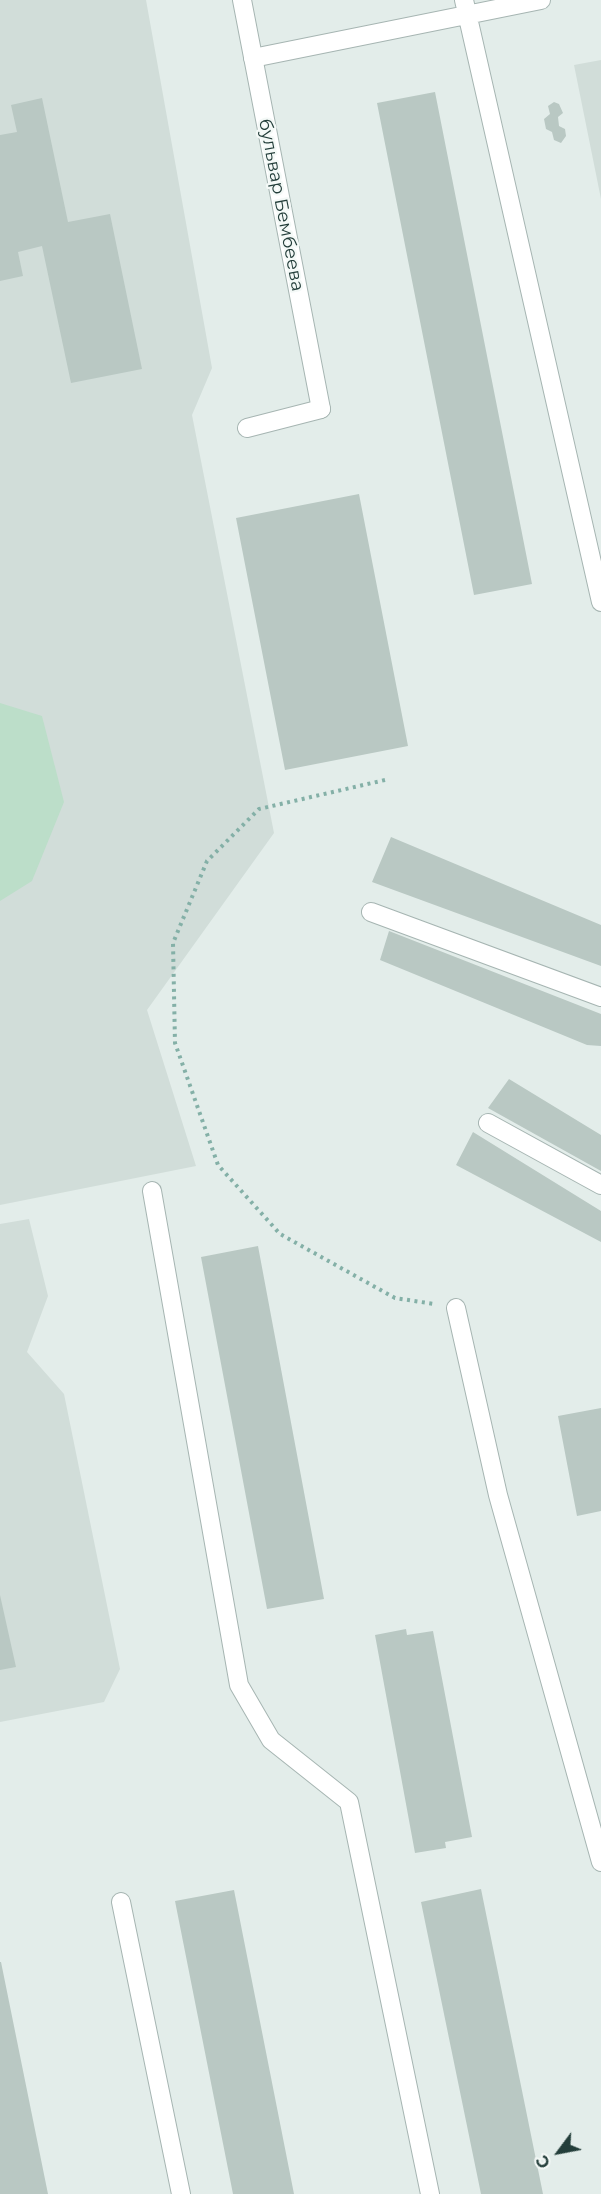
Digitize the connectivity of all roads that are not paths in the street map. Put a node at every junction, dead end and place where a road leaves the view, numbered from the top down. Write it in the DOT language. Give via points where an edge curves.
graph roads {
  1 [pos="242,0"];
  2 [pos="541,0"];
  3 [pos="465,8"];
  4 [pos="253,58"];
  5 [pos="248,428"];
  6 [pos="601,602"];
  7 [pos="371,912"];
  8 [pos="601,997"];
  9 [pos="488,1123"];
  10 [pos="601,1185"];
  11 [pos="152,1191"];
  12 [pos="456,1308"];
  13 [pos="596,1826"];
  14 [pos="601,1862"];
  15 [pos="120,1902"];
  16 [pos="181,2194"];
  17 [pos="430,2194"];
  1 -- 4 [label="street, бульвар Бембеева"];
  2 -- 3 [label="street"];
  3 -- 4 [label="street"];
  3 -- 6 [label="street"];
  4 -- 5 [label="street, бульвар Бембеева" via="321,409"];
  7 -- 8 [label="street"];
  9 -- 10 [label="street"];
  11 -- 17 [label="street" via="239,1686 271,1740 349,1802"];
  12 -- 13 [label="street" via="498,1495"];
  13 -- 14 [label="street"];
  15 -- 16 [label="street"];
}
